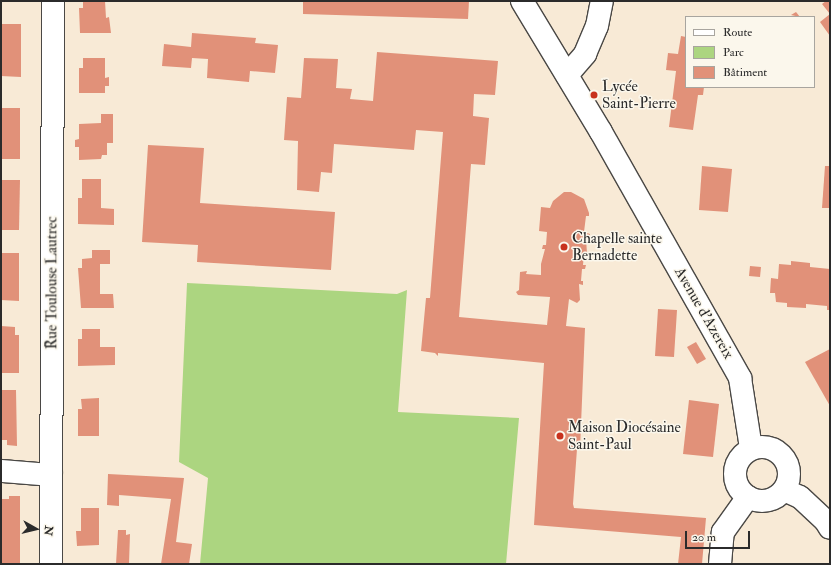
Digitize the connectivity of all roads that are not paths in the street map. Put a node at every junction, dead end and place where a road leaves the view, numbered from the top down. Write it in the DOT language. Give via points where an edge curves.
graph roads {
  1 [pos="53,1"];
  2 [pos="522,1"];
  3 [pos="602,1"];
  4 [pos="567,75"];
  5 [pos="751,448"];
  6 [pos="1,471"];
  7 [pos="51,475"];
  8 [pos="784,490"];
  9 [pos="748,497"];
  10 [pos="830,528"];
  11 [pos="51,564"];
  12 [pos="720,564"];
  1 -- 7 [label="street, Rue Toulouse Lautrec"];
  2 -- 4 [label="street, Avenue d'Azereix"];
  3 -- 4 [label="street" via="585,54"];
  4 -- 5 [label="street, Avenue d'Azereix" via="740,378"];
  5 -- 8 [label="street" via="767,446 782,454 790,470 790,479"];
  5 -- 9 [label="street" via="743,454 735,469 738,488"];
  6 -- 7 [label="street"];
  7 -- 11 [label="street, Rue Toulouse Lautrec"];
  8 -- 9 [label="street" via="772,500 762,502"];
  8 -- 10 [label="street" via="800,497"];
  9 -- 12 [label="street" via="723,532"];
}
